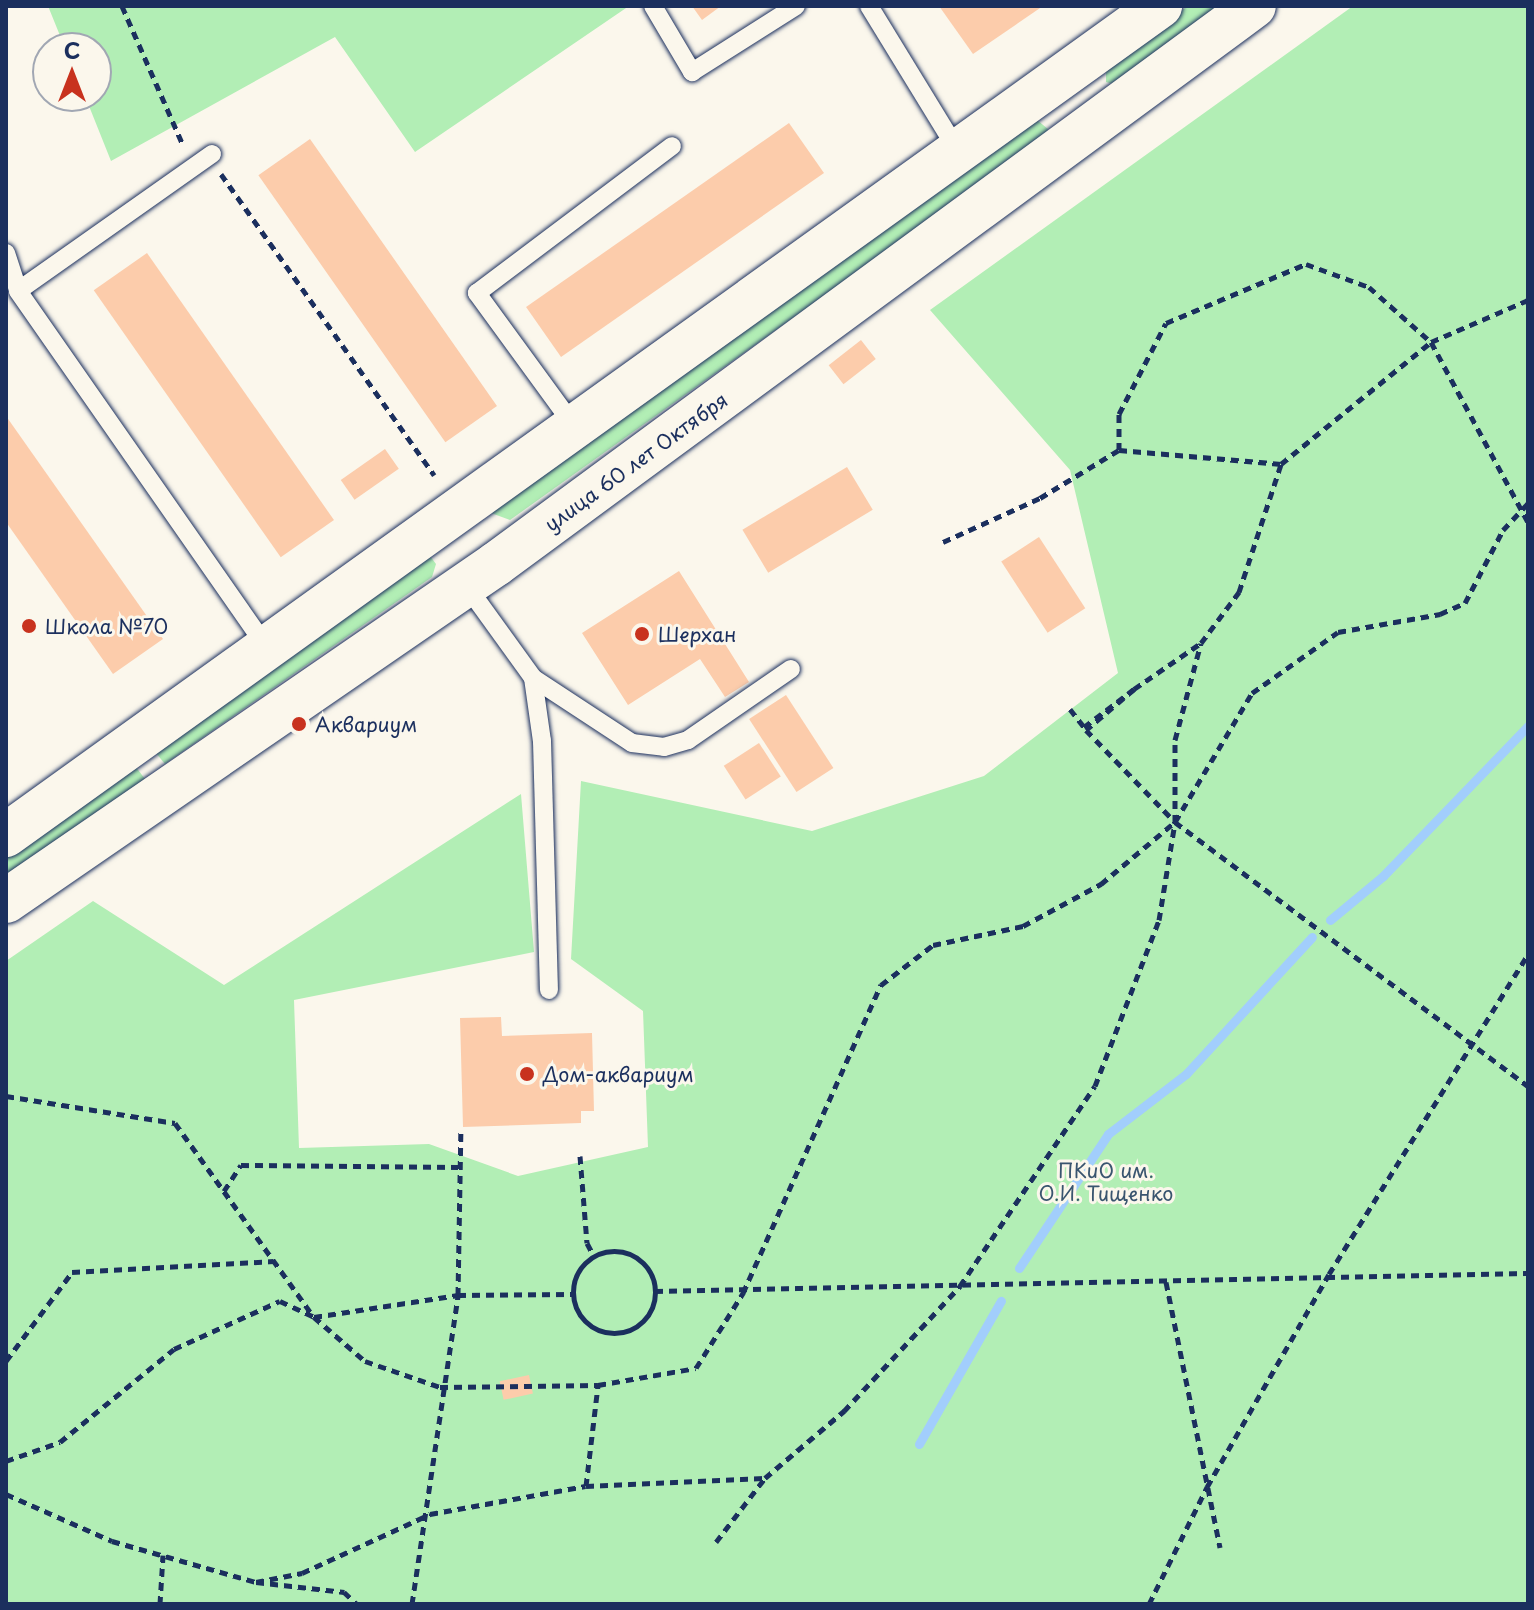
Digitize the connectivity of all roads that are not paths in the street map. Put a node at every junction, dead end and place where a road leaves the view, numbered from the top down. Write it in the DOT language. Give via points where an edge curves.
graph roads {
  1 [pos="653,6"];
  2 [pos="796,6"];
  3 [pos="869,6"];
  4 [pos="1160,6"];
  5 [pos="1254,6"];
  6 [pos="1061,78"];
  7 [pos="1096,125"];
  8 [pos="672,146"];
  9 [pos="958,151"];
  10 [pos="211,155"];
  11 [pos="6,253"];
  12 [pos="18,291"];
  13 [pos="576,428"];
  14 [pos="445,493"];
  15 [pos="481,575"];
  16 [pos="268,650"];
  17 [pos="791,669"];
  18 [pos="533,678"];
  19 [pos="6,835"];
  20 [pos="6,901"];
  21 [pos="549,990"];
  1 -- 2 [label="lane" via="692,72"];
  3 -- 9 [label="lane"];
  4 -- 6 [label="main road"];
  5 -- 7 [label="main road, улица 60 лет Октября"];
  6 -- 7 [label="main road"];
  6 -- 9 [label="main road"];
  7 -- 15 [label="main road, улица 60 лет Октября"];
  8 -- 13 [label="lane" via="477,293"];
  9 -- 13 [label="main road"];
  10 -- 12 [label="lane"];
  11 -- 12 [label="lane"];
  12 -- 16 [label="lane"];
  13 -- 14 [label="main road"];
  14 -- 15 [label="main road"];
  14 -- 16 [label="main road"];
  15 -- 18 [label="lane"];
  15 -- 20 [label="main road, улица 60 лет Октября"];
  16 -- 19 [label="main road"];
  17 -- 18 [label="lane" via="688,740 664,747 632,743"];
  18 -- 21 [label="lane" via="542,741"];
}
